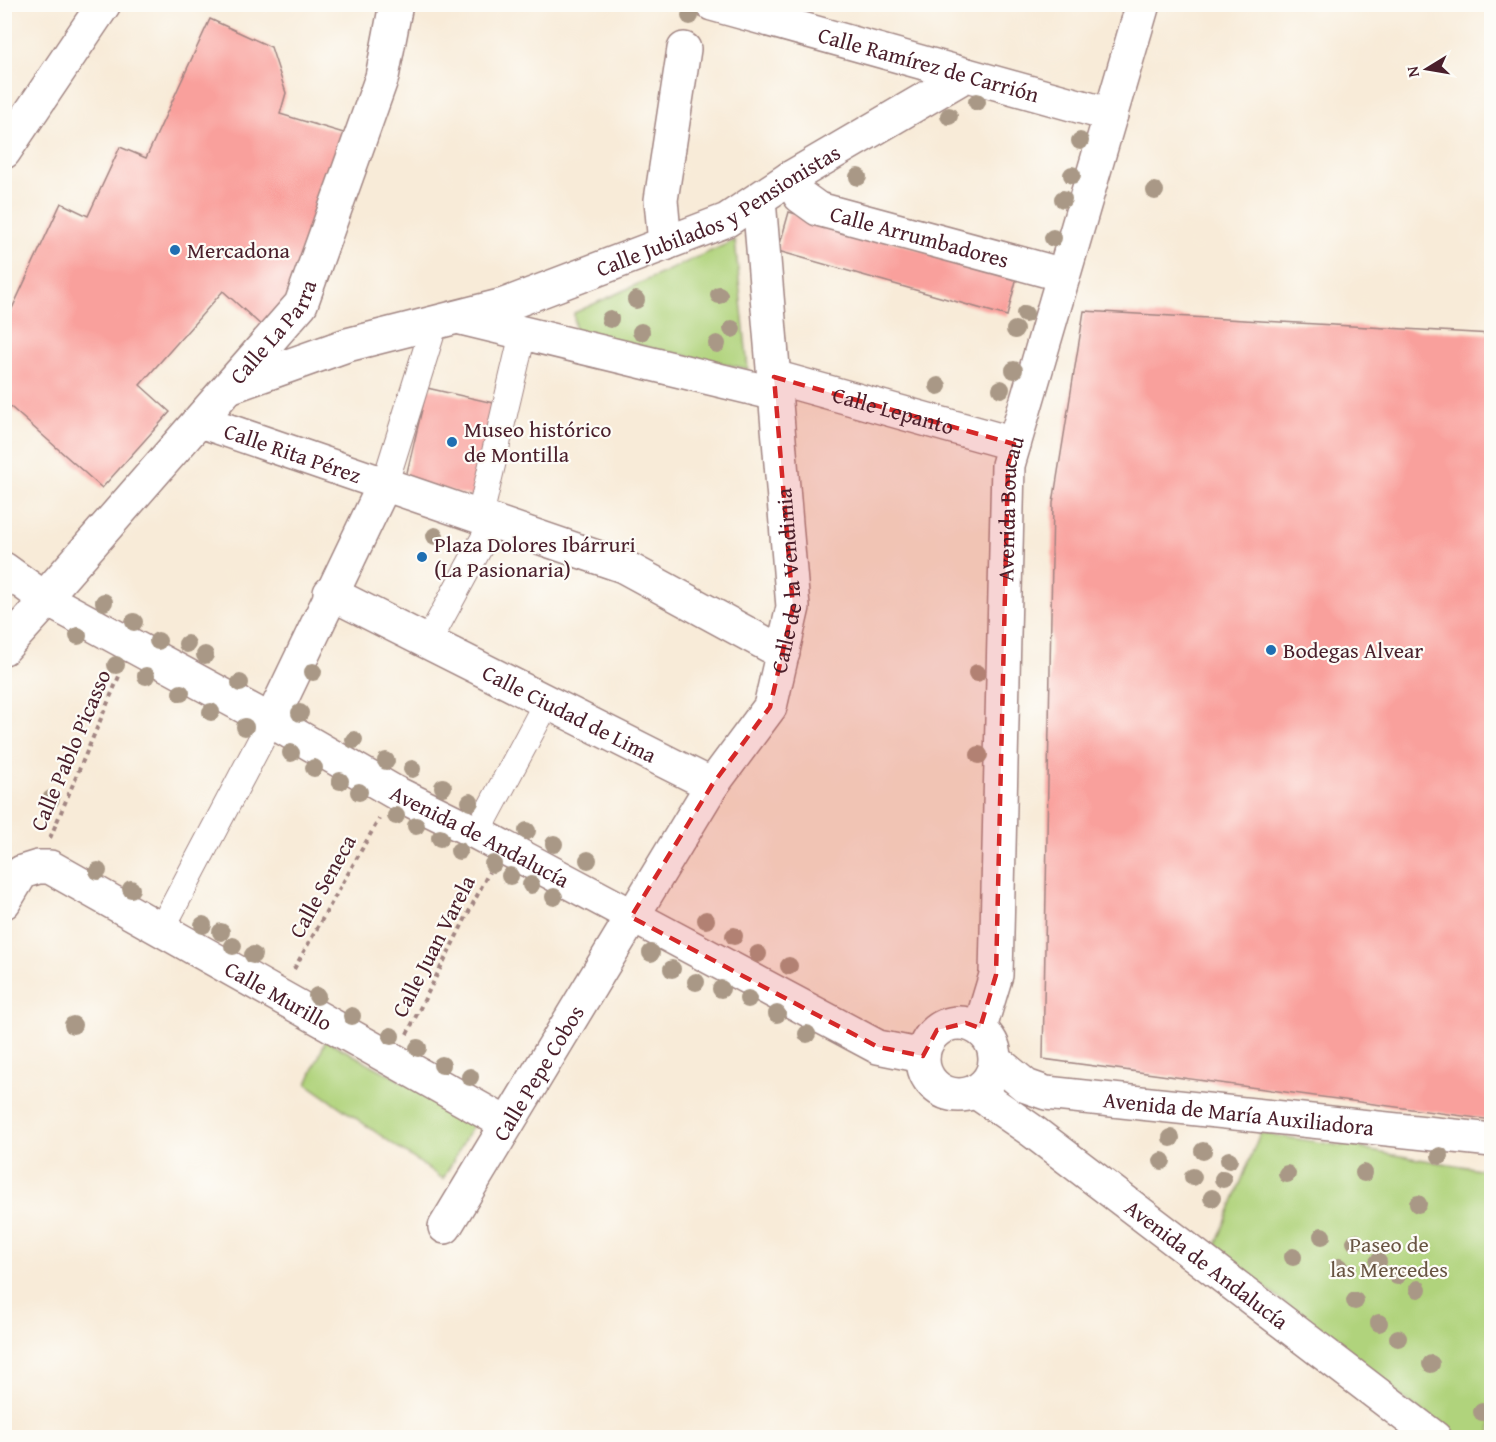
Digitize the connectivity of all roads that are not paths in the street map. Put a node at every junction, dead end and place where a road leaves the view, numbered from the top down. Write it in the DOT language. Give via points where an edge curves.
graph roads {
  1 [pos="104,4"];
  2 [pos="396,4"];
  3 [pos="712,4"];
  4 [pos="1143,4"];
  5 [pos="684,50"];
  6 [pos="966,75"];
  7 [pos="1111,115"];
  8 [pos="4,152"];
  9 [pos="790,178"];
  10 [pos="759,200"];
  11 [pos="665,244"];
  12 [pos="1064,275"];
  13 [pos="446,320"];
  14 [pos="523,333"];
  15 [pos="775,386"];
  16 [pos="229,387"];
  17 [pos="200,421"];
  18 [pos="1014,444"];
  19 [pos="385,483"];
  20 [pos="487,518"];
  21 [pos="4,568"];
  22 [pos="330,593"];
  23 [pos="44,598"];
  24 [pos="428,642"];
  25 [pos="4,648"];
  26 [pos="783,653"];
  27 [pos="547,702"];
  28 [pos="271,721"];
  29 [pos="712,785"];
  30 [pos="489,840"];
  31 [pos="4,902"];
  32 [pos="631,917"];
  33 [pos="160,930"];
  34 [pos="980,1028"];
  35 [pos="923,1056"];
  36 [pos="996,1061"];
  37 [pos="976,1092"];
  38 [pos="507,1124"];
  39 [pos="1491,1140"];
  40 [pos="445,1227"];
  41 [pos="1435,1437"];
  1 -- 8 [label="street"];
  2 -- 16 [label="street, Calle La Parra" via="382,77 301,304"];
  3 -- 6 [label="street, Calle Ramírez de Carrión"];
  4 -- 7 [label="street, Avenida Boucau"];
  5 -- 11 [label="street" via="661,200"];
  6 -- 7 [label="street, Calle Ramírez de Carrión"];
  6 -- 9 [label="street, Calle Jubilados y Pensionistas"];
  7 -- 12 [label="street, Avenida Boucau"];
  9 -- 10 [label="street, Calle Jubilados y Pensionistas"];
  9 -- 12 [label="street, Calle Arrumbadores" via="800,196 818,209"];
  10 -- 11 [label="street, Calle Jubilados y Pensionistas" via="727,220"];
  10 -- 15 [label="street, Calle de la Vendimia"];
  11 -- 13 [label="street, Calle Jubilados y Pensionistas" via="504,305"];
  12 -- 18 [label="street, Avenida Boucau"];
  13 -- 14 [label="street, Calle Jubilados y Pensionistas"];
  13 -- 16 [label="street, Calle Jubilados y Pensionistas" via="347,345"];
  13 -- 19 [label="street"];
  14 -- 15 [label="street, Calle Jubilados y Pensionistas"];
  14 -- 20 [label="street"];
  15 -- 18 [label="street, Calle Lepanto"];
  15 -- 26 [label="street, Calle de la Vendimia" via="794,608"];
  16 -- 17 [label="street, Calle La Parra"];
  17 -- 19 [label="street, Calle Rita Pérez"];
  17 -- 23 [label="street, Calle La Parra"];
  18 -- 34 [label="street, Avenida Boucau" via="1008,465 996,975"];
  19 -- 20 [label="street"];
  19 -- 22 [label="street"];
  20 -- 24 [label="street"];
  20 -- 26 [label="street" via="623,566"];
  21 -- 23 [label="street, Avenida de Andalucía"];
  22 -- 24 [label="street"];
  22 -- 28 [label="street"];
  23 -- 25 [label="street, Calle La Parra" via="44,604"];
  23 -- 28 [label="street, Avenida de Andalucía"];
  24 -- 27 [label="street, Calle Ciudad de Lima"];
  26 -- 29 [label="street, Calle de la Vendimia" via="770,707"];
  27 -- 29 [label="street, Calle Ciudad de Lima"];
  27 -- 30 [label="street"];
  28 -- 30 [label="street, Avenida de Andalucía" via="394,792"];
  28 -- 33 [label="street"];
  29 -- 32 [label="street, Calle de la Vendimia"];
  30 -- 32 [label="street, Avenida de Andalucía"];
  31 -- 33 [label="street, Calle Murillo" via="22,872 44,867"];
  32 -- 35 [label="street, Avenida de Andalucía" via="878,1047"];
  32 -- 38 [label="street, Calle Pepe Cobos"];
  33 -- 38 [label="street, Calle Murillo"];
  34 -- 35 [label="street" via="951,1023 927,1041"];
  34 -- 36 [label="street" via="992,1042"];
  35 -- 37 [label="street" via="924,1072 945,1094 961,1096"];
  36 -- 37 [label="street" via="987,1085"];
  36 -- 39 [label="street, Avenida de María Auxiliadora" via="1026,1086 1047,1093"];
  37 -- 41 [label="street, Avenida de Andalucía"];
  38 -- 40 [label="street, Calle Pepe Cobos"];
}
